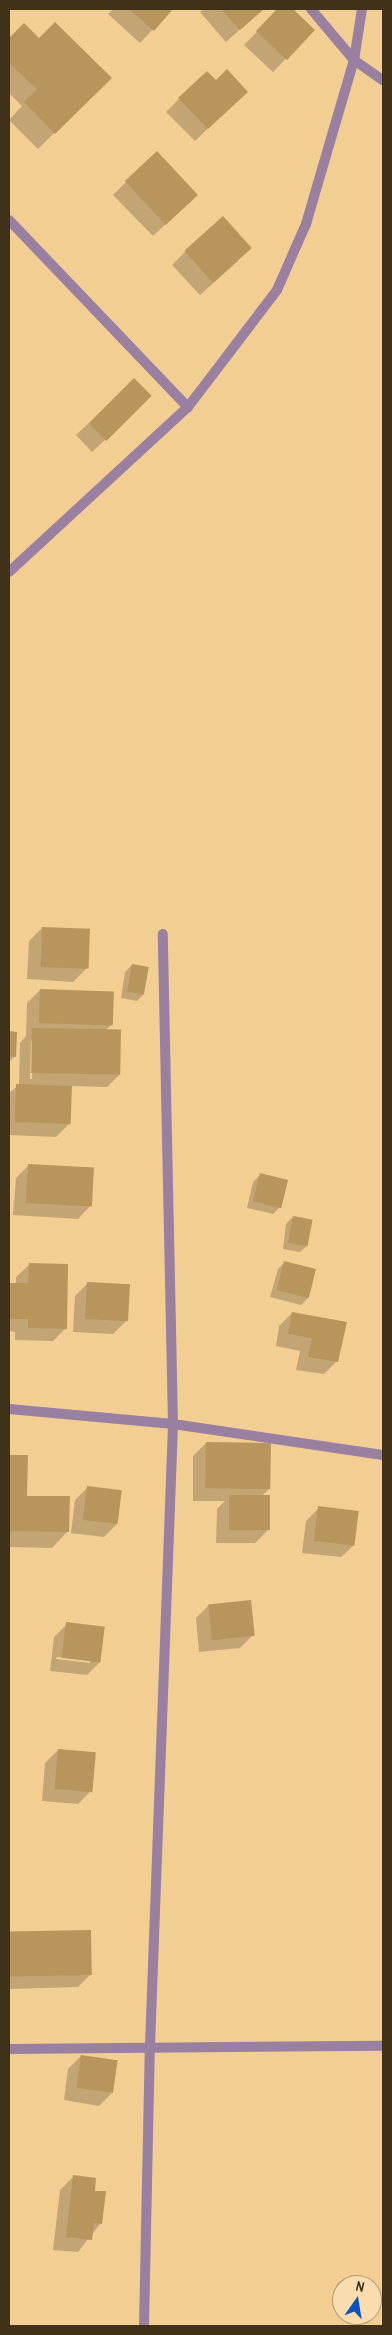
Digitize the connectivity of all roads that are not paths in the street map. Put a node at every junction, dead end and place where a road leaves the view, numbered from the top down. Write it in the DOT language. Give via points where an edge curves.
graph roads {
  1 [pos="311,9"];
  2 [pos="362,9"];
  3 [pos="354,60"];
  4 [pos="383,80"];
  5 [pos="9,220"];
  6 [pos="188,407"];
  7 [pos="9,572"];
  8 [pos="163,934"];
  9 [pos="9,1409"];
  10 [pos="173,1424"];
  11 [pos="383,1456"];
  12 [pos="150,2046"];
  13 [pos="383,2046"];
  14 [pos="9,2048"];
  15 [pos="144,2326"];
  1 -- 3 [label="street"];
  2 -- 3 [label="street"];
  3 -- 4 [label="street"];
  3 -- 6 [label="street" via="306,224 277,290"];
  5 -- 6 [label="street"];
  6 -- 7 [label="street"];
  8 -- 10 [label="street"];
  9 -- 10 [label="street"];
  10 -- 11 [label="street"];
  10 -- 12 [label="street"];
  12 -- 13 [label="street"];
  12 -- 14 [label="street"];
  12 -- 15 [label="street"];
}
